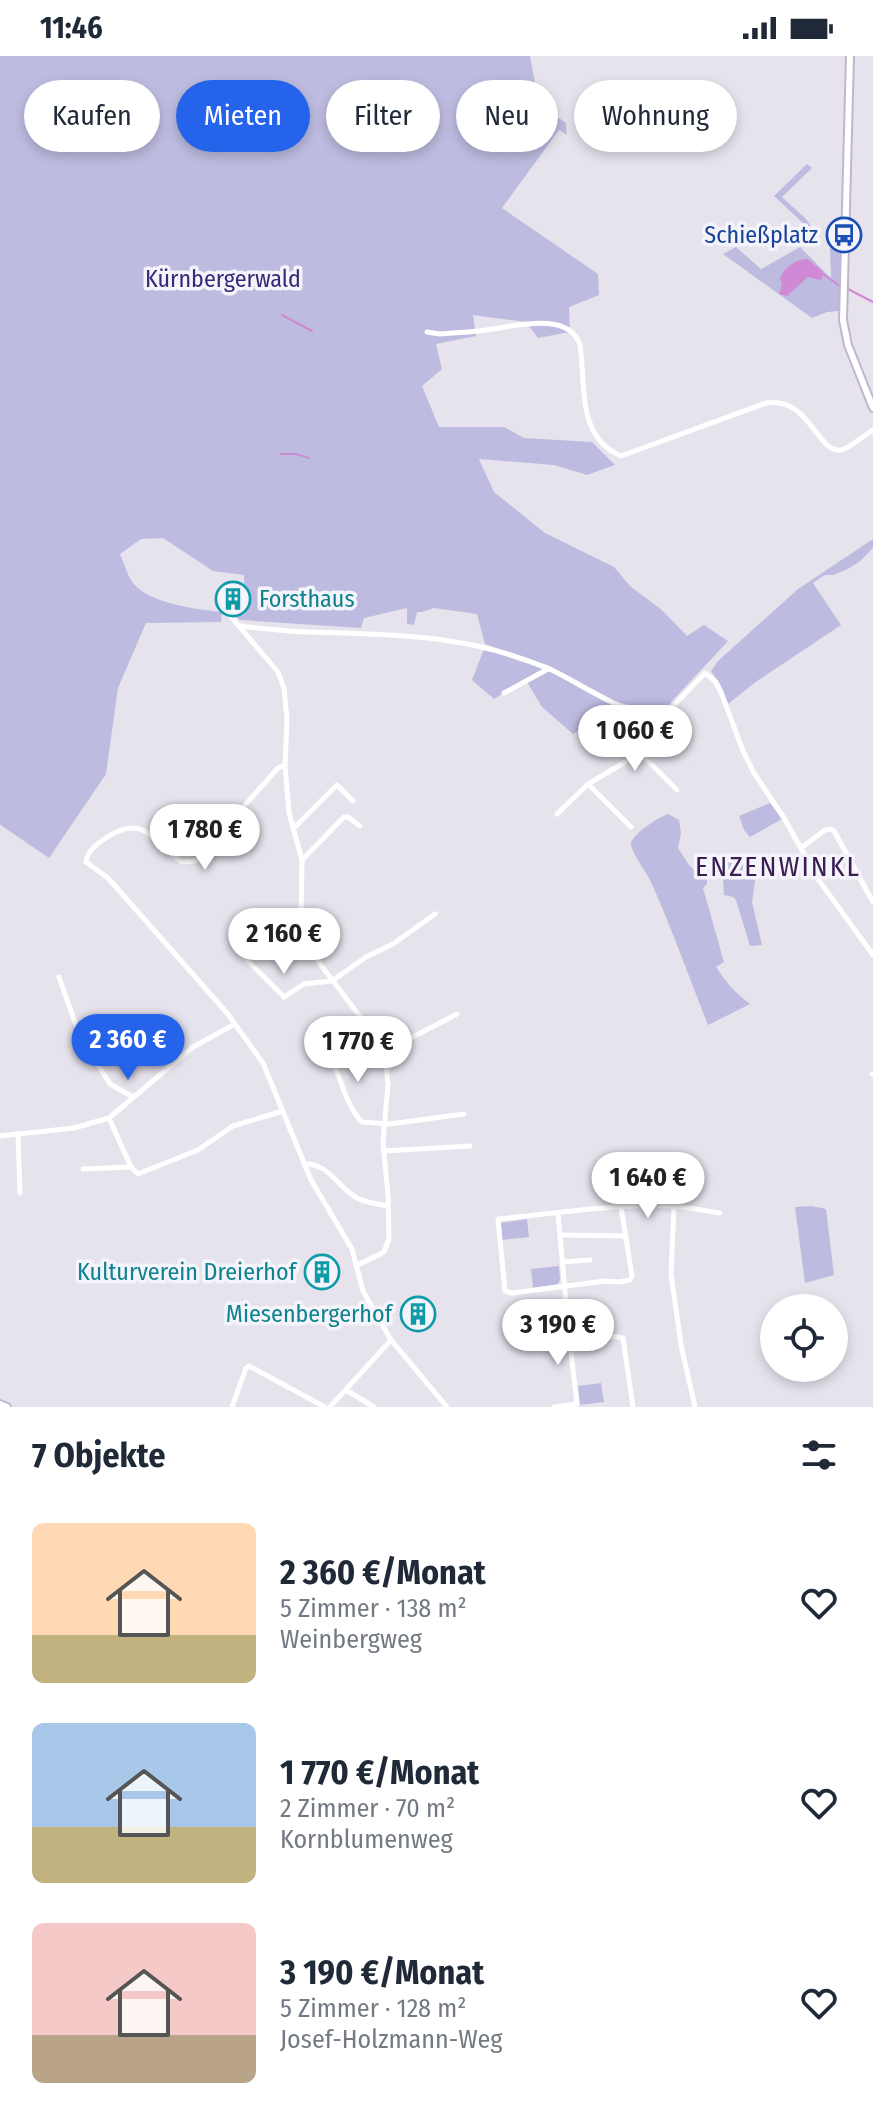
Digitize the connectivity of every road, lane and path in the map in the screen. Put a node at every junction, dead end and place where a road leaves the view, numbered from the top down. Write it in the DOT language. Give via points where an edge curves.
graph roads {
  1 [pos="850,56"];
  2 [pos="427,332"];
  3 [pos="873,408"];
  4 [pos="873,430"];
  5 [pos="220,608"];
  6 [pos="239,626"];
  7 [pos="548,669"];
  8 [pos="504,693"];
  9 [pos="666,715"];
  10 [pos="638,751"];
  11 [pos="285,765"];
  12 [pos="588,784"];
  13 [pos="677,790"];
  14 [pos="353,801"];
  15 [pos="557,814"];
  16 [pos="360,826"];
  17 [pos="631,827"];
  18 [pos="293,829"];
  19 [pos="801,848"];
  20 [pos="302,860"];
  21 [pos="873,902"];
  22 [pos="435,914"];
  23 [pos="241,954"];
  24 [pos="873,955"];
  25 [pos="59,977"];
  26 [pos="332,981"];
  27 [pos="457,1014"];
  28 [pos="235,1024"];
  29 [pos="328,1052"];
  30 [pos="382,1053"];
  31 [pos="133,1097"];
  32 [pos="283,1111"];
  33 [pos="464,1114"];
  34 [pos="109,1118"];
  35 [pos="383,1124"];
  36 [pos="18,1134"];
  37 [pos="0,1136"];
  38 [pos="470,1146"];
  39 [pos="383,1151"];
  40 [pos="304,1164"];
  41 [pos="131,1167"];
  42 [pos="83,1169"];
  43 [pos="20,1193"];
  44 [pos="388,1206"];
  45 [pos="674,1206"];
  46 [pos="621,1207"];
  47 [pos="558,1213"];
  48 [pos="720,1213"];
  49 [pos="560,1235"];
  50 [pos="626,1236"];
  51 [pos="590,1260"];
  52 [pos="562,1262"];
  53 [pos="356,1266"];
  54 [pos="564,1286"];
  55 [pos="391,1340"];
  56 [pos="572,1340"];
  57 [pos="346,1390"];
  58 [pos="0,1404"];
  59 [pos="7,1407"];
  60 [pos="232,1407"];
  61 [pos="328,1407"];
  62 [pos="374,1407"];
  63 [pos="447,1407"];
  64 [pos="554,1407"];
  65 [pos="633,1407"];
  66 [pos="695,1407"];
  1 -- 3 [label="street" via="845,335"];
  2 -- 4 [label="street" via="545,323 570,330 580,345 591,426 602,445 621,456 775,402 802,414 832,449 843,449"];
  5 -- 6 [label="street"];
  6 -- 7 [label="street" via="438,638"];
  6 -- 11 [label="street" via="278,672 284,688"];
  7 -- 8 [label="street"];
  7 -- 9 [label="street" via="616,704"];
  9 -- 10 [label="street"];
  9 -- 19 [label="street" via="705,673 715,681 754,773"];
  10 -- 12 [label="street"];
  10 -- 13 [label="street"];
  11 -- 18 [label="street"];
  11 -- 28 [label="street" via="195,861 179,860 149,833 131,828 102,841 87,855 86,862 108,878"];
  12 -- 15 [label="street"];
  12 -- 17 [label="street"];
  14 -- 18 [label="street" via="337,785"];
  16 -- 20 [label="street" via="341,818"];
  18 -- 20 [label="street"];
  19 -- 21 [label="street" via="825,830 834,831"];
  19 -- 24 [label="street"];
  20 -- 26 [label="street" via="302,922 313,953"];
  22 -- 26 [label="street"];
  23 -- 26 [label="street" via="284,997 304,984"];
  25 -- 31 [label="street" via="93,1057 110,1084"];
  26 -- 30 [label="street"];
  27 -- 30 [label="street"];
  28 -- 31 [label="street" via="193,1047"];
  28 -- 32 [label="street" via="263,1063"];
  29 -- 35 [label="street" via="359,1119"];
  30 -- 35 [label="street" via="388,1084"];
  31 -- 34 [label="street"];
  32 -- 40 [label="street"];
  32 -- 41 [label="street" via="233,1126 198,1150 150,1170 138,1174"];
  33 -- 35 [label="street"];
  34 -- 36 [label="street"];
  34 -- 41 [label="street"];
  35 -- 39 [label="street"];
  36 -- 37 [label="street"];
  36 -- 43 [label="street"];
  38 -- 39 [label="street"];
  39 -- 44 [label="street"];
  40 -- 44 [label="street" via="323,1167 359,1198"];
  40 -- 53 [label="street"];
  41 -- 42 [label="street"];
  44 -- 53 [label="street" via="386,1250"];
  45 -- 46 [label="street"];
  45 -- 48 [label="street"];
  45 -- 66 [label="street" via="671,1274"];
  46 -- 47 [label="street"];
  46 -- 50 [label="street"];
  47 -- 49 [label="street"];
  47 -- 54 [label="street" via="498,1219 505,1291"];
  49 -- 50 [label="street"];
  49 -- 52 [label="street"];
  50 -- 54 [label="street" via="630,1280"];
  51 -- 52 [label="street"];
  52 -- 54 [label="street"];
  53 -- 55 [label="street" via="363,1291"];
  54 -- 56 [label="street"];
  55 -- 57 [label="street"];
  55 -- 63 [label="street"];
  56 -- 64 [label="street" via="577,1404"];
  56 -- 65 [label="street" via="623,1338"];
  57 -- 61 [label="street"];
  57 -- 62 [label="street"];
  58 -- 59 [label="street"];
  60 -- 61 [label="street" via="249,1366"];
}
